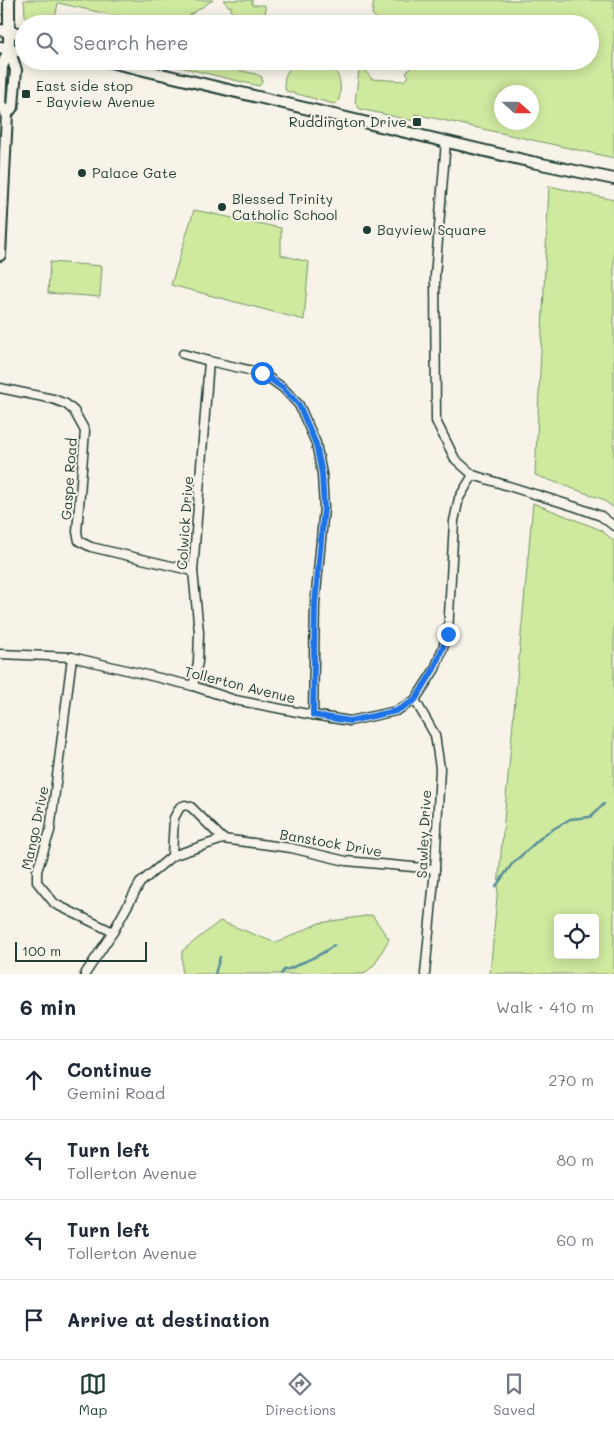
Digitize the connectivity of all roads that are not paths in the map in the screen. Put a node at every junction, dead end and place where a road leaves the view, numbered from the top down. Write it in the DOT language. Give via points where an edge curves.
graph roads {
  1 [pos="9,0"];
  2 [pos="4,31"];
  3 [pos="5,48"];
  4 [pos="15,68"];
  5 [pos="16,70"];
  6 [pos="144,70"];
  7 [pos="446,142"];
  8 [pos="614,179"];
  9 [pos="0,255"];
  10 [pos="183,354"];
  11 [pos="209,361"];
  12 [pos="0,388"];
  13 [pos="473,475"];
  14 [pos="614,526"];
  15 [pos="193,571"];
  16 [pos="0,654"];
  17 [pos="72,657"];
  18 [pos="193,686"];
  19 [pos="415,700"];
  20 [pos="313,715"];
  21 [pos="223,839"];
  22 [pos="172,856"];
  23 [pos="435,869"];
  24 [pos="113,932"];
  25 [pos="86,974"];
  26 [pos="425,974"];
  1 -- 2 [label="main road"];
  2 -- 3 [label="main road"];
  3 -- 4 [label="main road"];
  5 -- 9 [label="main road" via="13,106 7,114"];
  6 -- 7 [label="main road"];
  7 -- 8 [label="main road"];
  7 -- 13 [label="street" via="435,276 436,421 455,459"];
  10 -- 11 [label="street"];
  11 -- 15 [label="street, Colwick Drive"];
  11 -- 20 [label="street" via="262,373 283,388 299,405 316,444 324,508 315,604"];
  12 -- 15 [label="street, Gaspe Road" via="66,404 74,411 85,431 79,540 91,547"];
  13 -- 14 [label="street" via="601,516"];
  13 -- 19 [label="street" via="459,498 454,521 448,634 434,669"];
  15 -- 18 [label="street, Colwick Drive" via="199,632"];
  16 -- 17 [label="street, Tollerton Avenue"];
  17 -- 18 [label="street, Tollerton Avenue"];
  17 -- 24 [label="street, Mango Drive" via="50,831 37,871 37,882 55,904"];
  18 -- 20 [label="street, Tollerton Avenue" via="236,700"];
  19 -- 20 [label="street, Tollerton Avenue" via="396,711 350,721"];
  19 -- 23 [label="street, Sawley Drive" via="435,735 440,768"];
  21 -- 22 [label="street, Banstock Drive"];
  21 -- 22 [label="street" via="191,807 185,805 180,807 174,818"];
  21 -- 23 [label="street, Banstock Drive" via="291,848 346,861"];
  22 -- 24 [label="street, Banstock Drive" via="140,883"];
  23 -- 26 [label="street, Sawley Drive"];
  24 -- 25 [label="street, Banstock Drive"];
}
